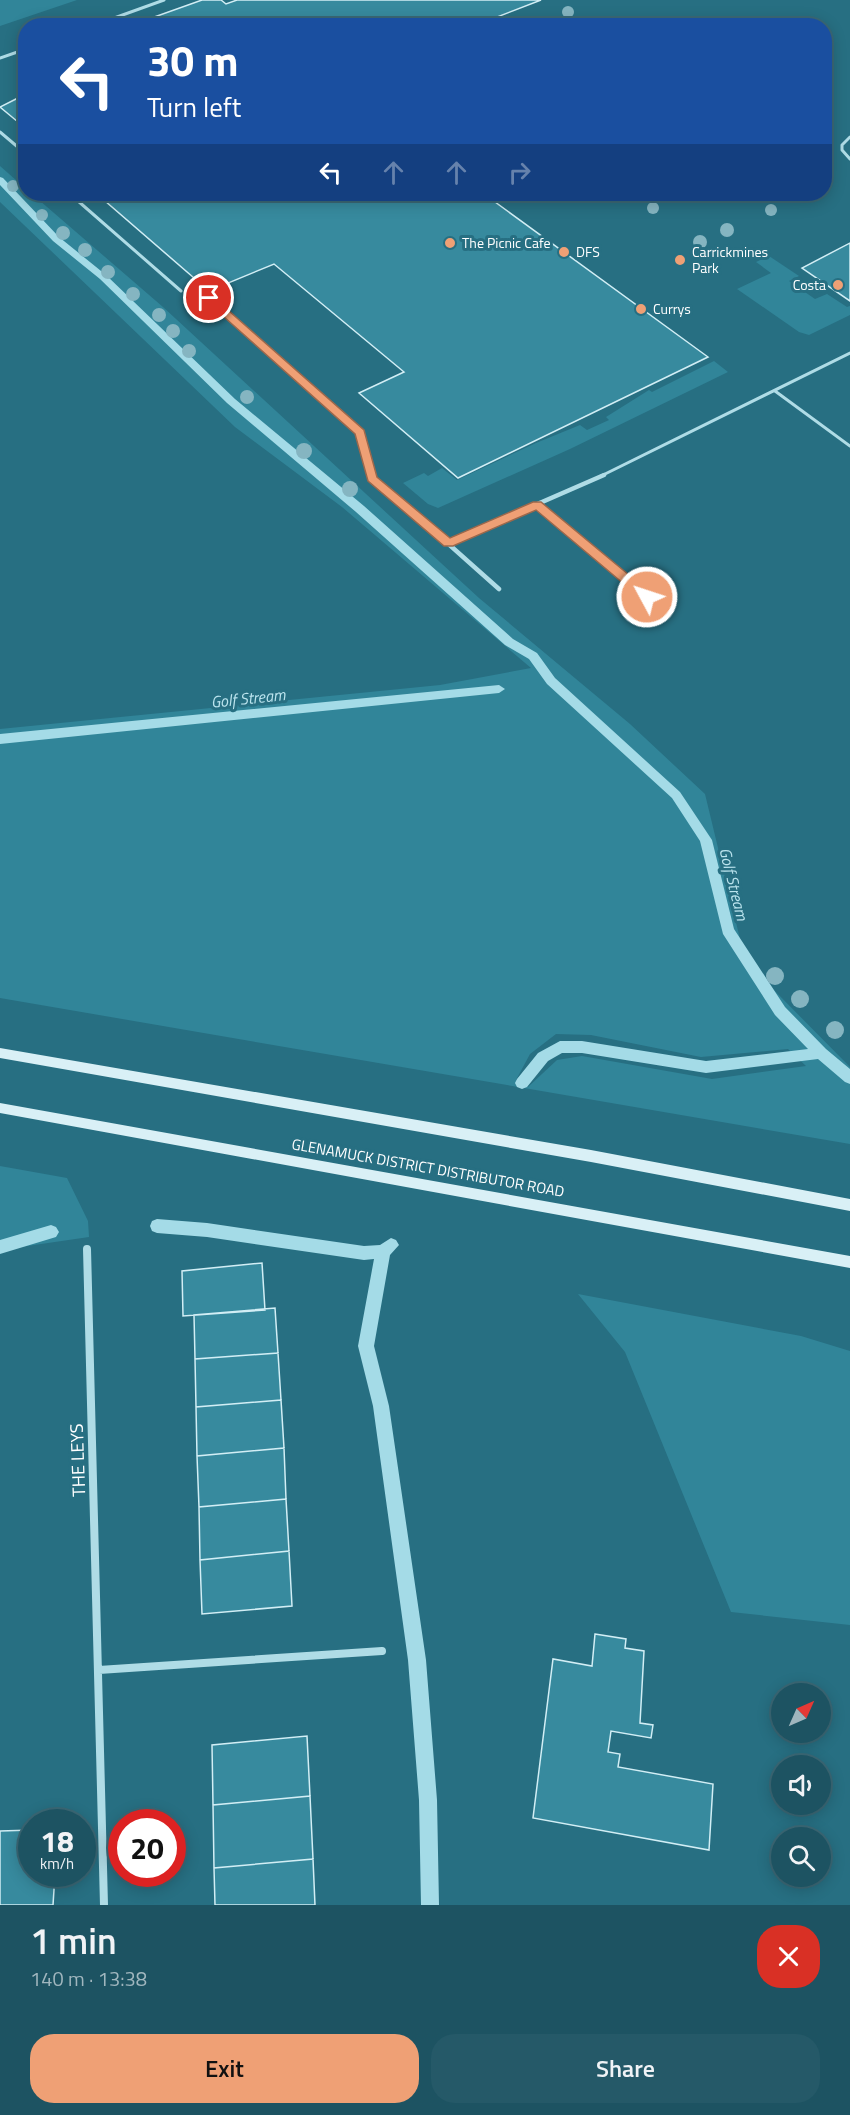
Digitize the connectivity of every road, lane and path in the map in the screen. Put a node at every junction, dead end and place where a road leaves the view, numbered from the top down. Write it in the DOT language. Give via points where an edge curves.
graph roads {
  1 [pos="164,0"];
  2 [pos="114,18"];
  3 [pos="18,52"];
  4 [pos="0,58"];
  5 [pos="0,132"];
  6 [pos="850,137"];
  7 [pos="18,147"];
  8 [pos="850,159"];
  9 [pos="78,201"];
  10 [pos="181,291"];
  11 [pos="209,298"];
  12 [pos="850,353"];
  13 [pos="775,390"];
  14 [pos="850,447"];
  15 [pos="537,505"];
  16 [pos="448,543"];
  17 [pos="499,589"];
  18 [pos="647,597"];
  19 [pos="0,1053"];
  20 [pos="0,1108"];
  21 [pos="850,1205"];
  22 [pos="87,1249"];
  23 [pos="850,1262"];
  24 [pos="382,1651"];
  25 [pos="99,1670"];
  26 [pos="104,1905"];
  1 -- 2 [label="lane"];
  3 -- 4 [label="lane"];
  5 -- 7 [label="lane"];
  6 -- 8 [label="lane" via="842,150"];
  9 -- 10 [label="lane"];
  11 -- 16 [label="lane" via="360,433 372,478"];
  12 -- 13 [label="lane"];
  13 -- 14 [label="lane"];
  13 -- 15 [label="lane"];
  15 -- 16 [label="lane"];
  15 -- 18 [label="lane"];
  16 -- 17 [label="lane"];
  19 -- 21 [label="main road"];
  20 -- 23 [label="main road, GLENAMUCK DISTRICT DISTRIBUTOR ROAD"];
  22 -- 25 [label="street, THE LEYS"];
  24 -- 25 [label="street"];
  25 -- 26 [label="street, THE LEYS"];
}
